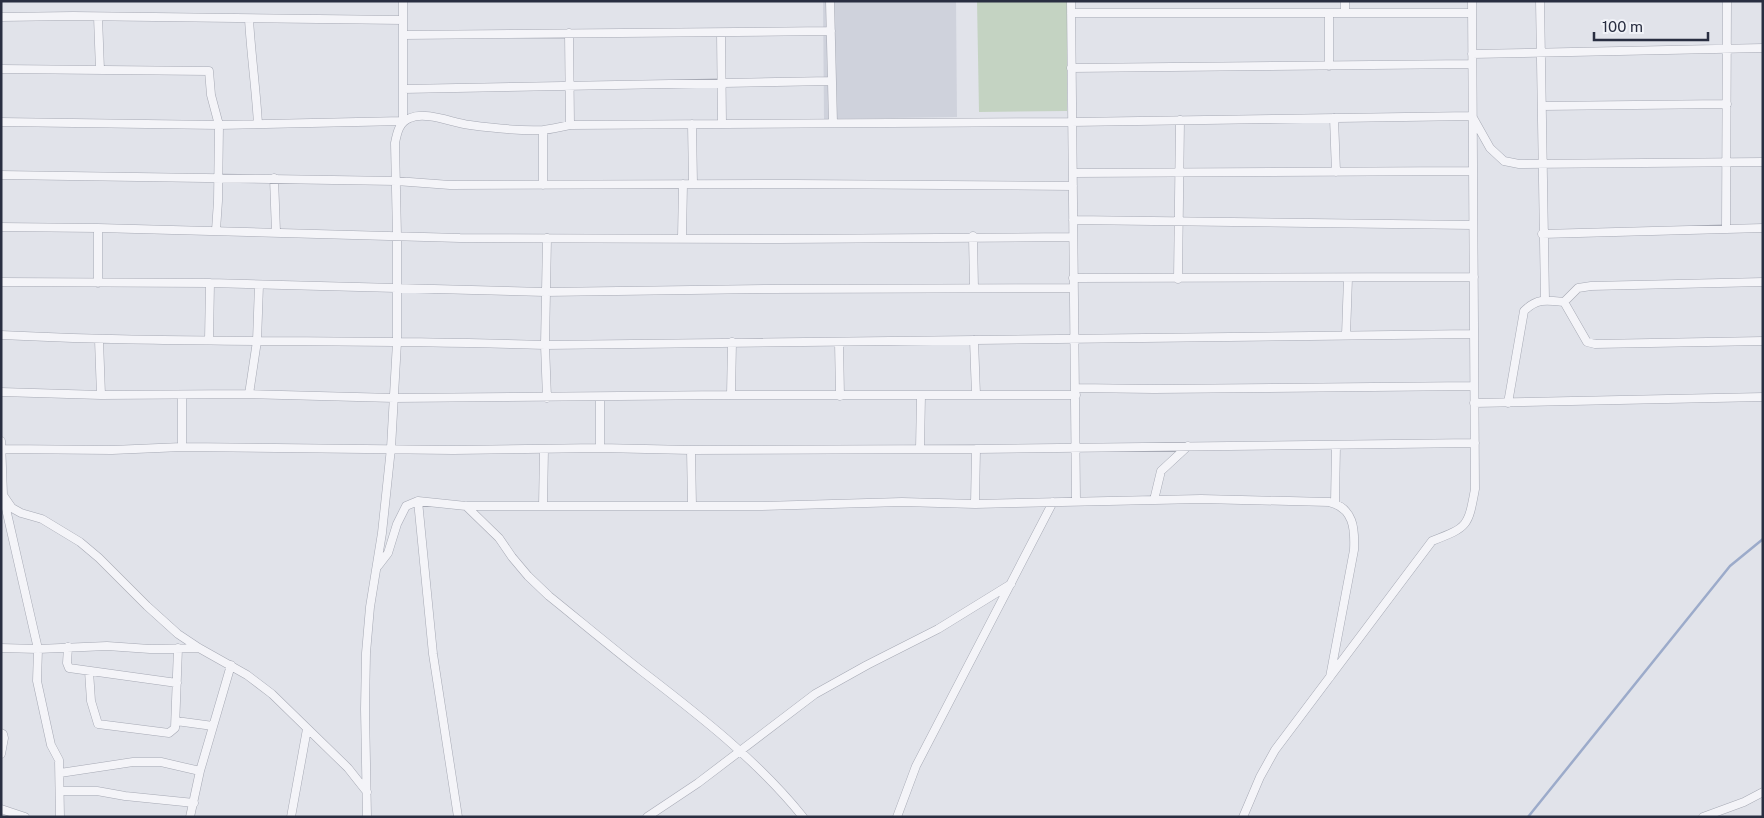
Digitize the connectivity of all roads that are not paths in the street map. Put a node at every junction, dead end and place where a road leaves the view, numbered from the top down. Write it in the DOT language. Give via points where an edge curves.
graph roads {
  1 [pos="403,1"];
  2 [pos="830,1"];
  3 [pos="1072,1"];
  4 [pos="1345,1"];
  5 [pos="1472,1"];
  6 [pos="1540,1"];
  7 [pos="1727,1"];
  8 [pos="1072,13"];
  9 [pos="1329,13"];
  10 [pos="1345,13"];
  11 [pos="1472,13"];
  12 [pos="1,17"];
  13 [pos="98,17"];
  14 [pos="249,19"];
  15 [pos="403,20"];
  16 [pos="831,31"];
  17 [pos="721,33"];
  18 [pos="569,34"];
  19 [pos="403,35"];
  20 [pos="1763,48"];
  21 [pos="1727,49"];
  22 [pos="1541,52"];
  23 [pos="1472,54"];
  24 [pos="1472,64"];
  25 [pos="1329,66"];
  26 [pos="1072,68"];
  27 [pos="1,69"];
  28 [pos="100,70"];
  29 [pos="831,81"];
  30 [pos="722,83"];
  31 [pos="569,86"];
  32 [pos="403,89"];
  33 [pos="1727,104"];
  34 [pos="1542,106"];
  35 [pos="1472,116"];
  36 [pos="1334,118"];
  37 [pos="1180,120"];
  38 [pos="403,121"];
  39 [pos="1,122"];
  40 [pos="1072,122"];
  41 [pos="833,123"];
  42 [pos="258,124"];
  43 [pos="692,124"];
  44 [pos="722,124"];
  45 [pos="219,125"];
  46 [pos="570,125"];
  47 [pos="543,130"];
  48 [pos="1726,162"];
  49 [pos="1763,162"];
  50 [pos="1543,164"];
  51 [pos="1473,171"];
  52 [pos="1336,172"];
  53 [pos="1073,173"];
  54 [pos="1179,173"];
  55 [pos="1,175"];
  56 [pos="218,177"];
  57 [pos="274,178"];
  58 [pos="396,181"];
  59 [pos="683,184"];
  60 [pos="693,184"];
  61 [pos="543,185"];
  62 [pos="1073,186"];
  63 [pos="1073,220"];
  64 [pos="1179,221"];
  65 [pos="1473,225"];
  66 [pos="1,227"];
  67 [pos="98,228"];
  68 [pos="1763,228"];
  69 [pos="1726,229"];
  70 [pos="216,230"];
  71 [pos="276,232"];
  72 [pos="1543,234"];
  73 [pos="398,236"];
  74 [pos="973,236"];
  75 [pos="1073,237"];
  76 [pos="546,238"];
  77 [pos="682,238"];
  78 [pos="1474,277"];
  79 [pos="1073,278"];
  80 [pos="1178,278"];
  81 [pos="1348,278"];
  82 [pos="1,282"];
  83 [pos="1763,282"];
  84 [pos="98,283"];
  85 [pos="210,283"];
  86 [pos="259,285"];
  87 [pos="397,287"];
  88 [pos="974,288"];
  89 [pos="1073,288"];
  90 [pos="545,292"];
  91 [pos="1545,300"];
  92 [pos="1564,302"];
  93 [pos="1474,334"];
  94 [pos="1,335"];
  95 [pos="1346,335"];
  96 [pos="1075,339"];
  97 [pos="99,340"];
  98 [pos="209,340"];
  99 [pos="974,340"];
  100 [pos="257,341"];
  101 [pos="1763,341"];
  102 [pos="397,342"];
  103 [pos="732,342"];
  104 [pos="839,342"];
  105 [pos="545,345"];
  106 [pos="1474,386"];
  107 [pos="1,392"];
  108 [pos="1076,392"];
  109 [pos="249,394"];
  110 [pos="101,395"];
  111 [pos="182,395"];
  112 [pos="731,395"];
  113 [pos="921,395"];
  114 [pos="976,395"];
  115 [pos="840,396"];
  116 [pos="600,397"];
  117 [pos="1763,397"];
  118 [pos="394,398"];
  119 [pos="547,398"];
  120 [pos="1474,403"];
  121 [pos="1508,403"];
  122 [pos="1,441"];
  123 [pos="1475,443"];
  124 [pos="1336,445"];
  125 [pos="182,446"];
  126 [pos="1188,446"];
  127 [pos="1076,447"];
  128 [pos="392,448"];
  129 [pos="600,448"];
  130 [pos="2,449"];
  131 [pos="544,449"];
  132 [pos="920,449"];
  133 [pos="692,450"];
  134 [pos="976,450"];
  135 [pos="3,495"];
  136 [pos="1154,500"];
  137 [pos="418,501"];
  138 [pos="1054,502"];
  139 [pos="1076,502"];
  140 [pos="1335,503"];
  141 [pos="976,504"];
  142 [pos="466,506"];
  143 [pos="543,506"];
  144 [pos="692,506"];
  145 [pos="4,515"];
  146 [pos="377,568"];
  147 [pos="1010,584"];
  148 [pos="68,647"];
  149 [pos="1,648"];
  150 [pos="178,648"];
  151 [pos="199,648"];
  152 [pos="38,649"];
  153 [pos="231,665"];
  154 [pos="90,671"];
  155 [pos="1330,677"];
  156 [pos="177,683"];
  157 [pos="176,721"];
  158 [pos="213,726"];
  159 [pos="307,728"];
  160 [pos="1,733"];
  161 [pos="740,751"];
  162 [pos="1,754"];
  163 [pos="200,771"];
  164 [pos="60,773"];
  165 [pos="60,791"];
  166 [pos="367,792"];
  167 [pos="1763,792"];
  168 [pos="194,803"];
  169 [pos="1,809"];
  170 [pos="25,817"];
  171 [pos="60,817"];
  172 [pos="190,817"];
  173 [pos="291,817"];
  174 [pos="367,817"];
  175 [pos="458,817"];
  176 [pos="647,817"];
  177 [pos="803,817"];
  178 [pos="897,817"];
  179 [pos="1243,817"];
  180 [pos="1703,817"];
  1 -- 15 [label="street"];
  2 -- 16 [label="street"];
  3 -- 8 [label="street"];
  4 -- 10 [label="street"];
  5 -- 11 [label="street"];
  6 -- 22 [label="street"];
  7 -- 21 [label="street"];
  8 -- 9 [label="street"];
  8 -- 26 [label="street"];
  9 -- 10 [label="street"];
  9 -- 25 [label="street"];
  10 -- 11 [label="street"];
  11 -- 23 [label="street"];
  12 -- 13 [label="street"];
  13 -- 14 [label="street"];
  13 -- 28 [label="street"];
  14 -- 15 [label="street"];
  14 -- 42 [label="street"];
  15 -- 19 [label="street"];
  16 -- 17 [label="street"];
  16 -- 29 [label="street"];
  17 -- 18 [label="street"];
  17 -- 30 [label="street"];
  18 -- 19 [label="street"];
  18 -- 31 [label="street"];
  19 -- 32 [label="street"];
  20 -- 21 [label="street"];
  21 -- 22 [label="street"];
  21 -- 33 [label="street"];
  22 -- 23 [label="street"];
  22 -- 34 [label="street"];
  23 -- 24 [label="street"];
  24 -- 25 [label="street"];
  24 -- 35 [label="street"];
  25 -- 26 [label="street"];
  26 -- 40 [label="street"];
  27 -- 28 [label="street"];
  28 -- 45 [label="street" via="209,71"];
  29 -- 30 [label="street"];
  29 -- 41 [label="street"];
  30 -- 31 [label="street"];
  30 -- 44 [label="street"];
  31 -- 32 [label="street"];
  31 -- 46 [label="street"];
  32 -- 38 [label="street"];
  33 -- 34 [label="street"];
  33 -- 48 [label="street"];
  34 -- 50 [label="street"];
  35 -- 36 [label="street"];
  35 -- 50 [label="street" via="1490,148 1504,161"];
  35 -- 51 [label="street"];
  36 -- 37 [label="street"];
  36 -- 52 [label="street"];
  37 -- 40 [label="street"];
  37 -- 54 [label="street"];
  38 -- 42 [label="street"];
  38 -- 47 [label="street" via="420,116 468,125"];
  38 -- 58 [label="street" via="395,143"];
  39 -- 45 [label="street"];
  40 -- 41 [label="street"];
  40 -- 53 [label="street"];
  41 -- 44 [label="street"];
  42 -- 45 [label="street"];
  43 -- 44 [label="street"];
  43 -- 46 [label="street"];
  43 -- 60 [label="street"];
  45 -- 56 [label="street"];
  46 -- 47 [label="street"];
  47 -- 61 [label="street"];
  48 -- 49 [label="street"];
  48 -- 50 [label="street"];
  48 -- 69 [label="street"];
  50 -- 72 [label="street"];
  51 -- 52 [label="street"];
  51 -- 65 [label="street"];
  52 -- 54 [label="street"];
  53 -- 54 [label="street"];
  53 -- 62 [label="street"];
  54 -- 64 [label="street"];
  55 -- 56 [label="street"];
  56 -- 57 [label="street"];
  56 -- 70 [label="street"];
  57 -- 58 [label="street"];
  57 -- 71 [label="street"];
  58 -- 61 [label="street" via="450,185"];
  58 -- 73 [label="street"];
  59 -- 60 [label="street"];
  59 -- 61 [label="street"];
  59 -- 77 [label="street"];
  60 -- 62 [label="street"];
  62 -- 63 [label="street"];
  63 -- 64 [label="street"];
  63 -- 75 [label="street"];
  64 -- 65 [label="street"];
  64 -- 80 [label="street"];
  65 -- 78 [label="street"];
  66 -- 67 [label="street"];
  67 -- 70 [label="street"];
  67 -- 84 [label="street"];
  68 -- 69 [label="street"];
  69 -- 72 [label="street"];
  70 -- 71 [label="street"];
  71 -- 73 [label="street"];
  72 -- 91 [label="street"];
  73 -- 76 [label="street"];
  73 -- 87 [label="street"];
  74 -- 75 [label="street"];
  74 -- 77 [label="street"];
  74 -- 88 [label="street"];
  75 -- 79 [label="street"];
  76 -- 77 [label="street"];
  76 -- 90 [label="street"];
  78 -- 81 [label="street"];
  78 -- 93 [label="street"];
  79 -- 80 [label="street"];
  79 -- 89 [label="street"];
  80 -- 81 [label="street"];
  81 -- 95 [label="street"];
  82 -- 84 [label="street"];
  83 -- 92 [label="street" via="1591,286 1578,288"];
  84 -- 85 [label="street"];
  85 -- 86 [label="street"];
  85 -- 98 [label="street"];
  86 -- 87 [label="street"];
  86 -- 100 [label="street"];
  87 -- 90 [label="street"];
  87 -- 102 [label="street"];
  88 -- 89 [label="street"];
  88 -- 90 [label="street"];
  89 -- 96 [label="street"];
  90 -- 105 [label="street"];
  91 -- 92 [label="street"];
  91 -- 121 [label="street" via="1532,303 1524,311"];
  92 -- 101 [label="street" via="1587,342 1595,344"];
  93 -- 95 [label="street"];
  93 -- 106 [label="street"];
  94 -- 97 [label="street"];
  95 -- 96 [label="street"];
  96 -- 99 [label="street"];
  96 -- 108 [label="street"];
  97 -- 98 [label="street"];
  97 -- 110 [label="street"];
  98 -- 100 [label="street"];
  99 -- 104 [label="street"];
  99 -- 114 [label="street"];
  100 -- 102 [label="street"];
  100 -- 109 [label="street"];
  102 -- 105 [label="street"];
  102 -- 118 [label="street"];
  103 -- 104 [label="street"];
  103 -- 105 [label="street"];
  103 -- 112 [label="street"];
  104 -- 115 [label="street"];
  105 -- 119 [label="street"];
  106 -- 108 [label="street"];
  106 -- 120 [label="street"];
  107 -- 110 [label="street"];
  108 -- 114 [label="street"];
  108 -- 127 [label="street"];
  109 -- 111 [label="street"];
  109 -- 118 [label="street"];
  110 -- 111 [label="street"];
  111 -- 125 [label="street"];
  112 -- 115 [label="street"];
  112 -- 116 [label="street"];
  113 -- 114 [label="street"];
  113 -- 115 [label="street"];
  113 -- 132 [label="street"];
  116 -- 119 [label="street"];
  116 -- 129 [label="street"];
  117 -- 121 [label="street"];
  118 -- 119 [label="street"];
  118 -- 128 [label="street"];
  120 -- 121 [label="street"];
  120 -- 123 [label="street"];
  122 -- 130 [label="street"];
  123 -- 124 [label="street"];
  123 -- 155 [label="street" via="1475,489 1470,516 1460,530 1432,542"];
  124 -- 126 [label="street"];
  124 -- 140 [label="street"];
  125 -- 128 [label="street"];
  125 -- 130 [label="street" via="112,450"];
  126 -- 127 [label="street"];
  126 -- 136 [label="street" via="1161,471"];
  127 -- 134 [label="street"];
  127 -- 139 [label="street"];
  128 -- 131 [label="street"];
  128 -- 146 [label="street"];
  129 -- 131 [label="street"];
  129 -- 133 [label="street"];
  130 -- 135 [label="street"];
  131 -- 143 [label="street"];
  132 -- 133 [label="street"];
  132 -- 134 [label="street"];
  133 -- 144 [label="street"];
  134 -- 141 [label="street"];
  135 -- 145 [label="street"];
  135 -- 151 [label="street" via="14,509 59,528 99,558 178,634"];
  136 -- 139 [label="street"];
  136 -- 140 [label="street"];
  137 -- 142 [label="street"];
  137 -- 146 [label="street" via="406,506 388,553"];
  137 -- 175 [label="street" via="433,654"];
  138 -- 139 [label="street"];
  138 -- 141 [label="street"];
  138 -- 147 [label="street"];
  140 -- 155 [label="street" via="1340,504 1351,519 1354,550"];
  141 -- 144 [label="street" via="902,502"];
  142 -- 143 [label="street"];
  142 -- 161 [label="street" via="500,538 528,576 549,596"];
  143 -- 144 [label="street"];
  145 -- 152 [label="street"];
  146 -- 166 [label="street" via="366,653"];
  147 -- 161 [label="street" via="938,629 815,694"];
  147 -- 178 [label="street" via="916,766"];
  148 -- 150 [label="street"];
  148 -- 152 [label="street"];
  148 -- 154 [label="street" via="67,666"];
  149 -- 152 [label="street"];
  150 -- 151 [label="street"];
  150 -- 156 [label="street"];
  151 -- 153 [label="street"];
  152 -- 164 [label="street" via="37,682"];
  153 -- 158 [label="street"];
  153 -- 159 [label="street" via="272,694"];
  154 -- 156 [label="street"];
  154 -- 157 [label="street" via="91,701 98,724 170,733 175,730"];
  155 -- 179 [label="street" via="1275,750"];
  156 -- 157 [label="street"];
  157 -- 158 [label="street"];
  158 -- 163 [label="street"];
  159 -- 166 [label="street" via="348,768"];
  159 -- 173 [label="street"];
  160 -- 162 [label="street" via="4,738"];
  161 -- 176 [label="street"];
  161 -- 177 [label="street"];
  163 -- 164 [label="street" via="161,762 133,762"];
  163 -- 168 [label="street"];
  164 -- 165 [label="street"];
  165 -- 168 [label="street" via="90,791"];
  165 -- 171 [label="street"];
  166 -- 174 [label="street"];
  167 -- 180 [label="street"];
  168 -- 172 [label="street"];
  169 -- 170 [label="street"];
}
